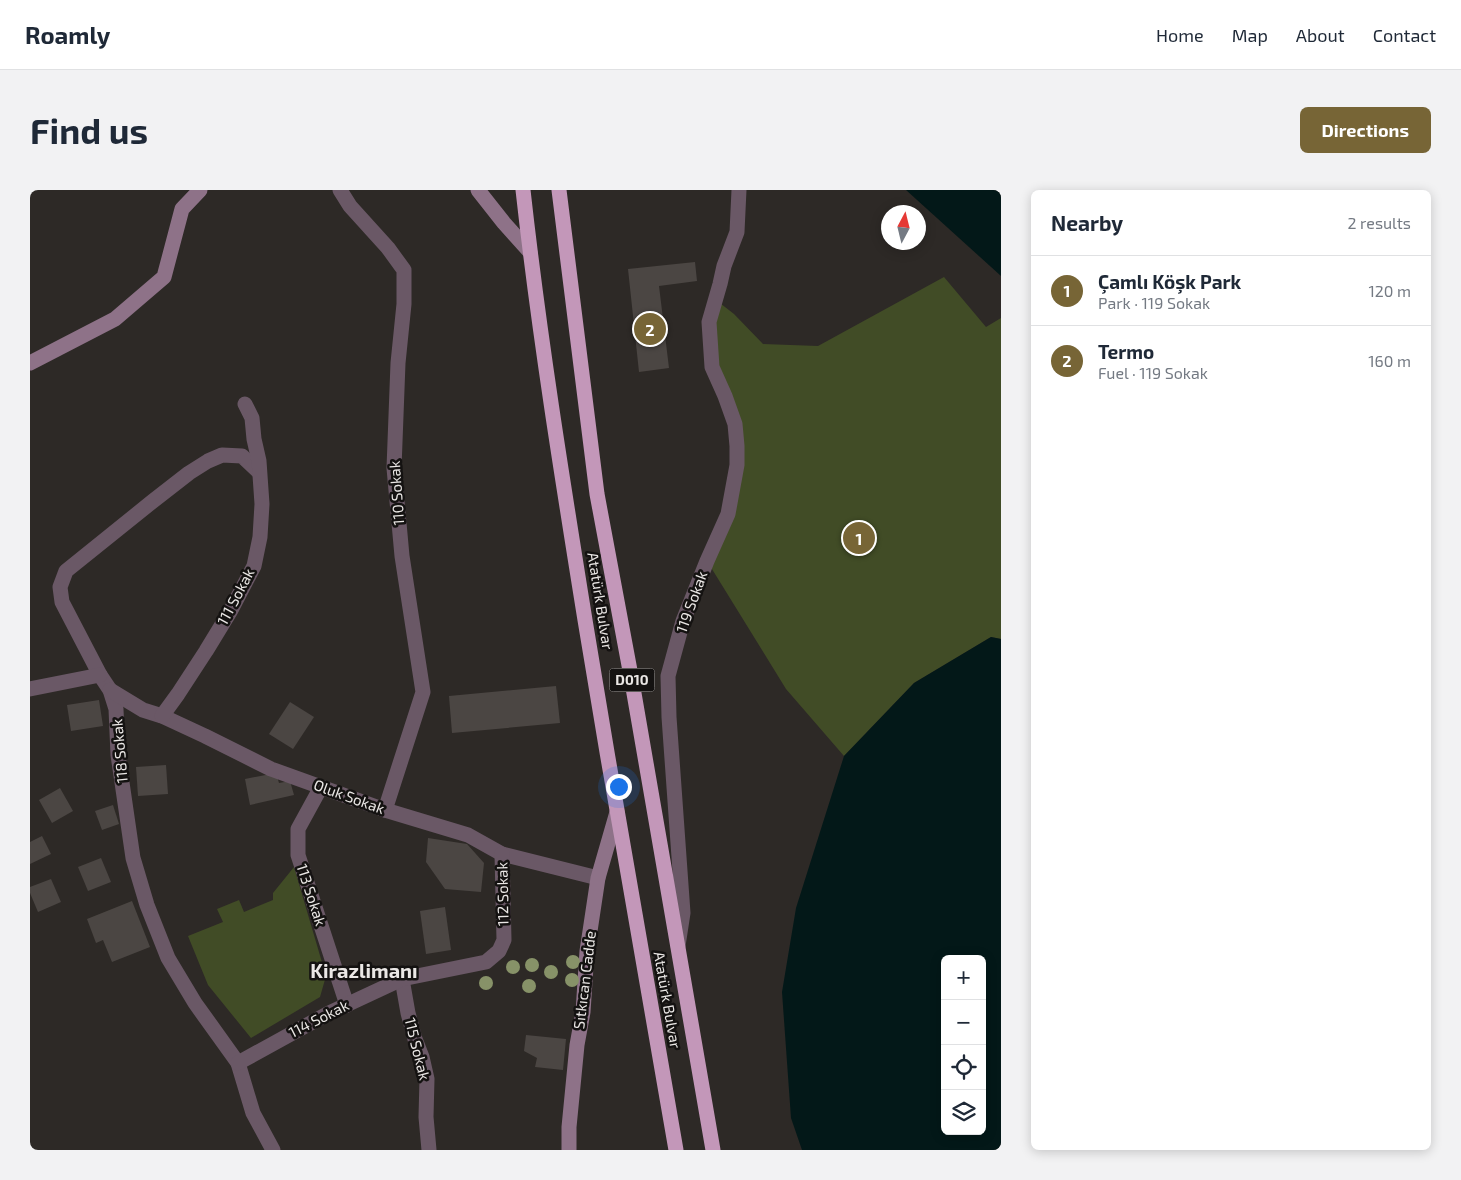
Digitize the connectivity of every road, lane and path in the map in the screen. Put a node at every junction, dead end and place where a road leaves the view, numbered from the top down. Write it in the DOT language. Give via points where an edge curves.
graph roads {
  1 [pos="200,190"];
  2 [pos="340,190"];
  3 [pos="478,190"];
  4 [pos="559,190"];
  5 [pos="739,190"];
  6 [pos="523,197"];
  7 [pos="530,252"];
  8 [pos="30,363"];
  9 [pos="245,404"];
  10 [pos="259,472"];
  11 [pos="100,674"];
  12 [pos="30,689"];
  13 [pos="110,690"];
  14 [pos="162,716"];
  15 [pos="321,787"];
  16 [pos="385,810"];
  17 [pos="617,812"];
  18 [pos="502,854"];
  19 [pos="598,878"];
  20 [pos="678,947"];
  21 [pos="402,979"];
  22 [pos="347,1004"];
  23 [pos="238,1063"];
  24 [pos="273,1150"];
  25 [pos="429,1150"];
  26 [pos="569,1150"];
  27 [pos="676,1150"];
  28 [pos="713,1150"];
  1 -- 8 [label="street" via="182,209 164,278 114,319"];
  2 -- 16 [label="street, 110 Sokak" via="404,270 394,468 402,556 423,692"];
  3 -- 7 [label="street"];
  4 -- 20 [label="highway, Atatürk Bulvar / D010" via="598,494"];
  5 -- 20 [label="street, 119 Sokak" via="737,232 709,322 712,367 735,424 737,464 728,514 683,621 668,676 683,913"];
  6 -- 7 [label="highway, Atatürk Bulvar"];
  7 -- 17 [label="highway, Atatürk Bulvar" via="560,469"];
  9 -- 10 [label="street, 111 Sokak" via="252,418"];
  10 -- 11 [label="street, 118 Sokak" via="242,456 222,455 208,461 66,571 60,587 62,602"];
  10 -- 14 [label="street, 111 Sokak" via="262,504 254,566 211,642"];
  11 -- 12 [label="street"];
  11 -- 13 [label="street, 118 Sokak"];
  13 -- 14 [label="street, Oluk Sokak" via="143,710"];
  13 -- 23 [label="street, 118 Sokak" via="116,709 118,755 133,858 148,905 168,958"];
  14 -- 15 [label="street, Oluk Sokak" via="271,769"];
  15 -- 16 [label="street, Oluk Sokak"];
  15 -- 22 [label="street, 113 Sokak" via="298,828 298,855"];
  16 -- 18 [label="street, Oluk Sokak" via="468,835"];
  17 -- 19 [label="street, Sıtkıcan Cadde"];
  17 -- 27 [label="highway, Atatürk Bulvar"];
  18 -- 19 [label="street, Oluk Sokak"];
  18 -- 21 [label="street, 112 Sokak" via="504,940 499,951 486,962"];
  19 -- 26 [label="street, Sıtkıcan Cadde" via="587,951 583,1012 576,1045"];
  20 -- 28 [label="highway, Atatürk Bulvar / D010"];
  21 -- 22 [label="street, 114 Sokak"];
  21 -- 25 [label="street, 115 Sokak" via="427,1079"];
  22 -- 23 [label="street, 114 Sokak"];
  23 -- 24 [label="street, 118 Sokak" via="253,1113"];
}
